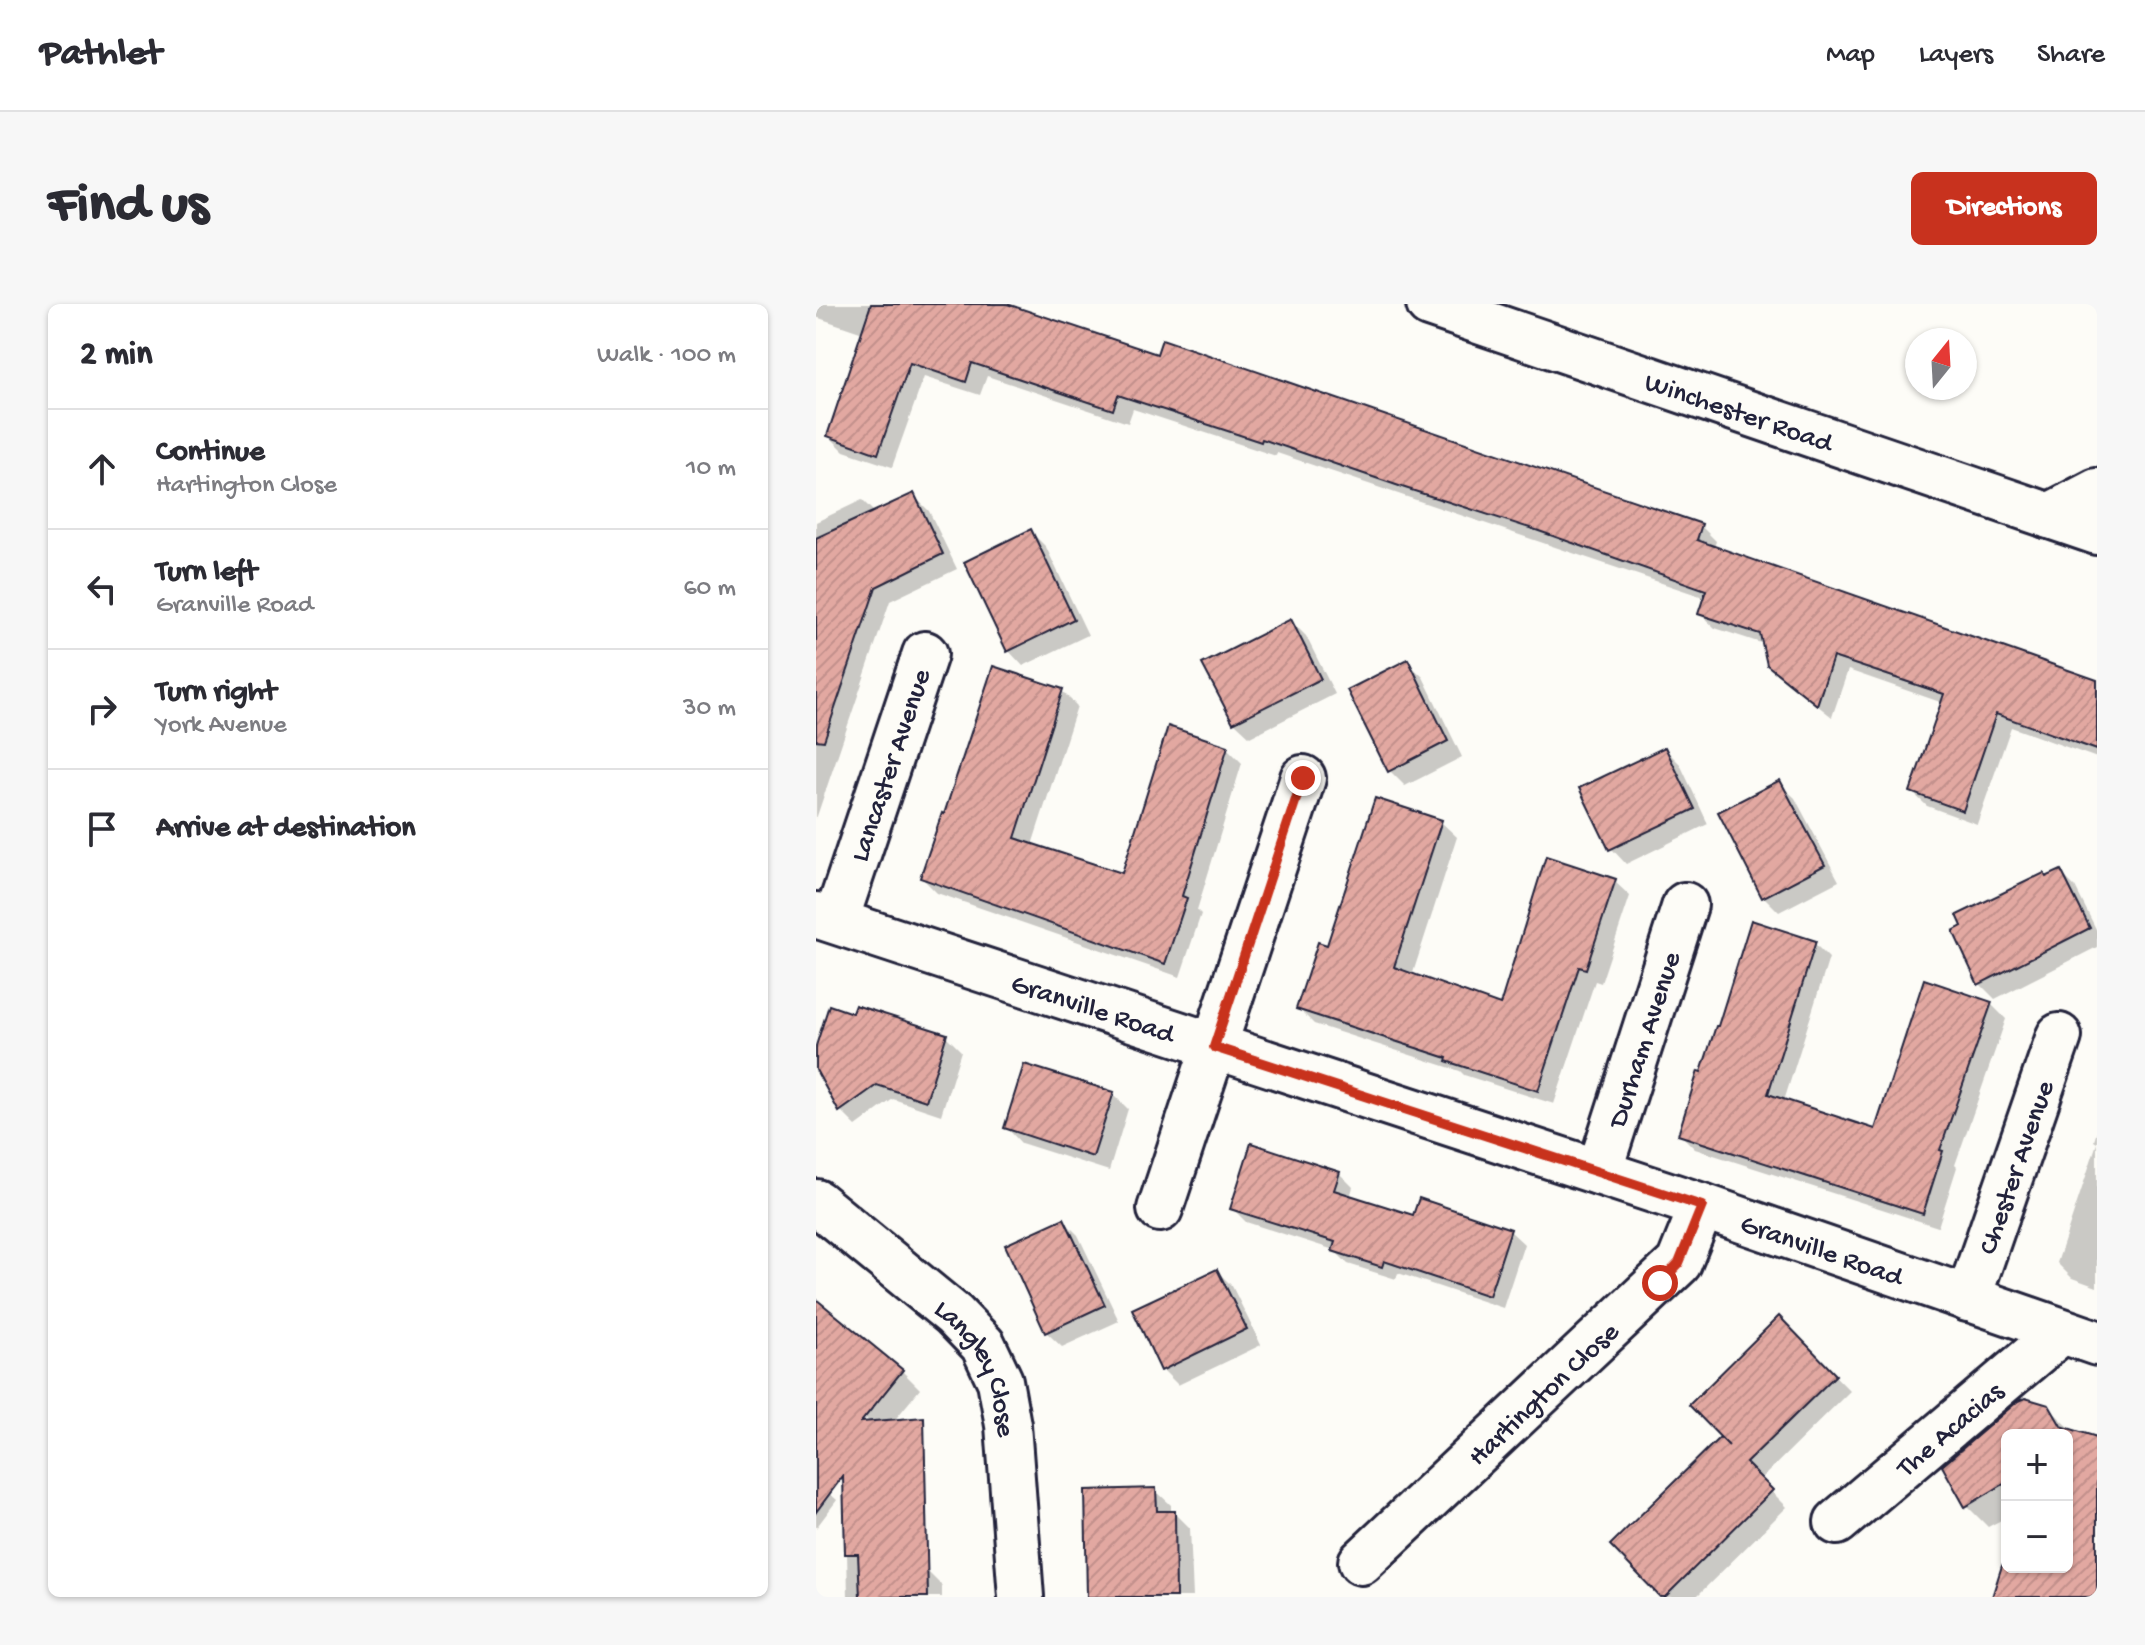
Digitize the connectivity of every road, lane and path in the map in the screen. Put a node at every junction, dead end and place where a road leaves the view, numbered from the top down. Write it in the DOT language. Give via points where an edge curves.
graph roads {
  1 [pos="1429,304"];
  2 [pos="2097,491"];
  3 [pos="2049,516"];
  4 [pos="2097,532"];
  5 [pos="925,654"];
  6 [pos="1303,778"];
  7 [pos="1685,905"];
  8 [pos="826,918"];
  9 [pos="2059,1036"];
  10 [pos="1214,1047"];
  11 [pos="1599,1172"];
  12 [pos="816,1202"];
  13 [pos="1702,1206"];
  14 [pos="1160,1209"];
  15 [pos="1968,1299"];
  16 [pos="2079,1338"];
  17 [pos="1837,1522"];
  18 [pos="1361,1562"];
  19 [pos="1021,1597"];
  1 -- 3 [label="street, Winchester Road"];
  2 -- 3 [label="street"];
  3 -- 4 [label="street, Winchester Road"];
  5 -- 8 [label="street, Lancaster Avenue"];
  6 -- 10 [label="street"];
  7 -- 11 [label="street, Durham Avenue"];
  8 -- 10 [label="street, Granville Road"];
  9 -- 15 [label="street, Chester Avenue"];
  10 -- 11 [label="street, Granville Road"];
  10 -- 14 [label="street"];
  11 -- 13 [label="street, Granville Road"];
  12 -- 19 [label="street, Langley Close" via="983,1345 1000,1381 1008,1425"];
  13 -- 15 [label="street, Granville Road"];
  13 -- 18 [label="street, Hartington Close" via="1679,1263"];
  15 -- 16 [label="street, Granville Road"];
  16 -- 17 [label="street, The Acacias"];
}
